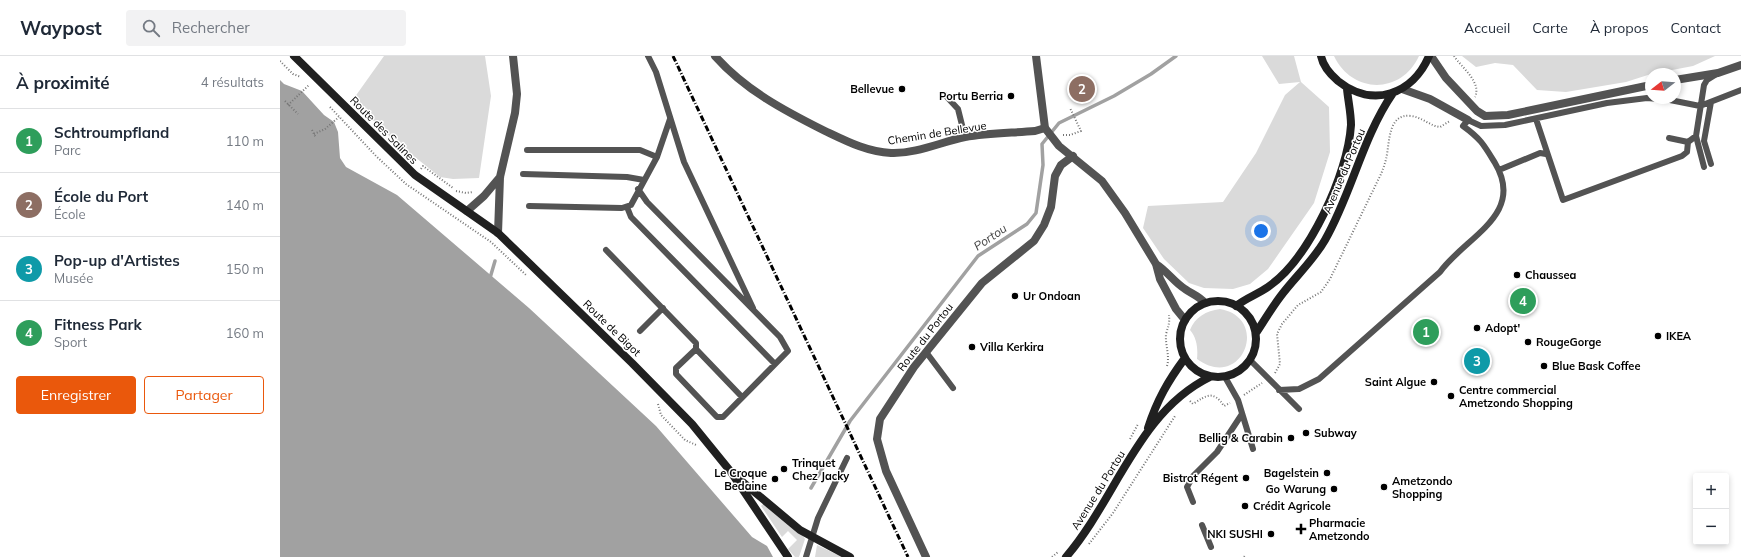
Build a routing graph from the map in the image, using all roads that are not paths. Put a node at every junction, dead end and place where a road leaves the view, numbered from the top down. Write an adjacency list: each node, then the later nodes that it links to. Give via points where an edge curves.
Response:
1 (294, 56): 40 (main road, Route des Salines, via 415,175)
2 (513, 56): 35 (street, via 517,94 515,113)
3 (648, 56): 19 (lane, via 656,72)
4 (715, 56): 24 (street, Chemin de Bellevue, via 726,68 781,109 850,143 892,153 938,146)
5 (1036, 56): 22 (street)
6 (1321, 56): 12 (main road, via 1332,76)
7 (1430, 56): 11 (street, via 1468,104 1485,116 1508,115); 13 (main road, via 1424,69)
8 (1741, 65): 9 (street)
9 (1718, 73): 10 (street); 18 (lane, via 1704,85)
10 (1681, 79)
11 (1645, 86)
12 (1347, 89): 15 (main road, via 1369,95); 45 (main road, Avenue du Portou, via 1351,124 1348,148 1327,208 1316,229 1287,269 1268,287)
13 (1402, 89): 15 (main road); 20 (street, via 1430,99)
14 (1741, 90): 17 (lane)
15 (1393, 93): 50 (main road, Avenue du Portou, via 1367,143 1344,203 1325,241 1280,297)
16 (945, 95): 24 (lane, via 958,109)
17 (1711, 102): 18 (lane); 31 (lane, via 1704,141)
18 (1700, 106): 21 (lane, via 1670,100 1641,99 1607,103); 23 (lane)
19 (670, 119): 30 (lane); 47 (lane, via 684,162)
20 (1468, 120): 21 (lane, via 1481,126 1494,127); 33 (lane, via 1463,126 1479,137)
21 (1536, 120): 28 (lane)
22 (1045, 128): 24 (street, Chemin de Bellevue); 29 (street, via 1055,141)
23 (1696, 136): 26 (lane); 32 (lane)
24 (965, 137)
25 (1669, 138): 26 (lane)
26 (1688, 142): 28 (lane, via 1687,152 1682,156 1563,200)
27 (527, 150): 30 (lane, via 640,150)
28 (1546, 154): 33 (lane, via 1540,153)
29 (1073, 156): 43 (street, via 1102,181); 52 (street, Route du Portou, via 1061,165 1055,176 1051,207 1034,241 982,283)
30 (657, 157): 36 (lane)
31 (1712, 164)
32 (1704, 167)
33 (1499, 170): 59 (lane, via 1504,184 1504,194 1492,221 1447,262 1440,272 1319,378 1299,389)
34 (523, 174): 36 (lane, via 627,177)
35 (500, 177): 40 (street); 41 (street)
36 (644, 180): 37 (lane)
37 (638, 189): 39 (lane, via 632,205); 47 (lane, via 647,202)
38 (529, 206): 39 (lane)
39 (627, 207): 55 (lane, via 631,216)
40 (467, 211): 41 (main road, Route de Bigot)
41 (498, 233): 66 (main road, Route de Bigot, via 692,424)
42 (606, 250): 46 (lane)
43 (1156, 264): 44 (street); 48 (street, via 1160,279)
44 (1205, 303): 45 (main road, via 1226,302); 48 (main road, via 1190,313)
45 (1236, 306): 50 (main road, via 1249,317)
46 (663, 308): 49 (lane); 51 (lane, via 696,344)
47 (756, 313): 55 (lane, via 780,337 788,351)
48 (1185, 320): 53 (main road, via 1180,339)
49 (640, 331)
50 (1256, 333): 54 (main road, via 1255,347)
51 (696, 349): 60 (lane); 60 (lane, via 676,368 676,374 717,416 723,416)
52 (926, 352): 58 (lane); 74 (street, Route du Portou, via 880,419 877,439 890,484)
53 (1185, 358): 56 (main road, via 1200,373); 63 (main road, Avenue du Portou, via 1156,404)
54 (1250, 360): 57 (main road, via 1244,368); 59 (lane)
55 (775, 364): 60 (lane)
56 (1210, 377): 57 (main road); 63 (main road, Avenue du Portou, via 1194,384 1174,399)
57 (1225, 377): 62 (lane, via 1238,400)
58 (953, 388)
59 (1279, 390): 61 (lane)
60 (742, 397)
61 (1299, 409)
62 (1242, 414): 64 (lane); 67 (lane, via 1217,452 1193,476 1187,487)
63 (1147, 432): 75 (main road, Avenue du Portou, via 1081,539)
64 (1253, 449)
65 (847, 458): 69 (lane, via 818,518)
66 (731, 472): 69 (main road, Route de Bigot); 71 (main road, Route de Bigot)
67 (1193, 502)
68 (1202, 525): 70 (lane)
69 (813, 538): 72 (lane); 73 (main road, Route de Bigot)
70 (1211, 547)
71 (788, 557)
72 (806, 557)
73 (850, 557)
74 (926, 557)
75 (1066, 557)

